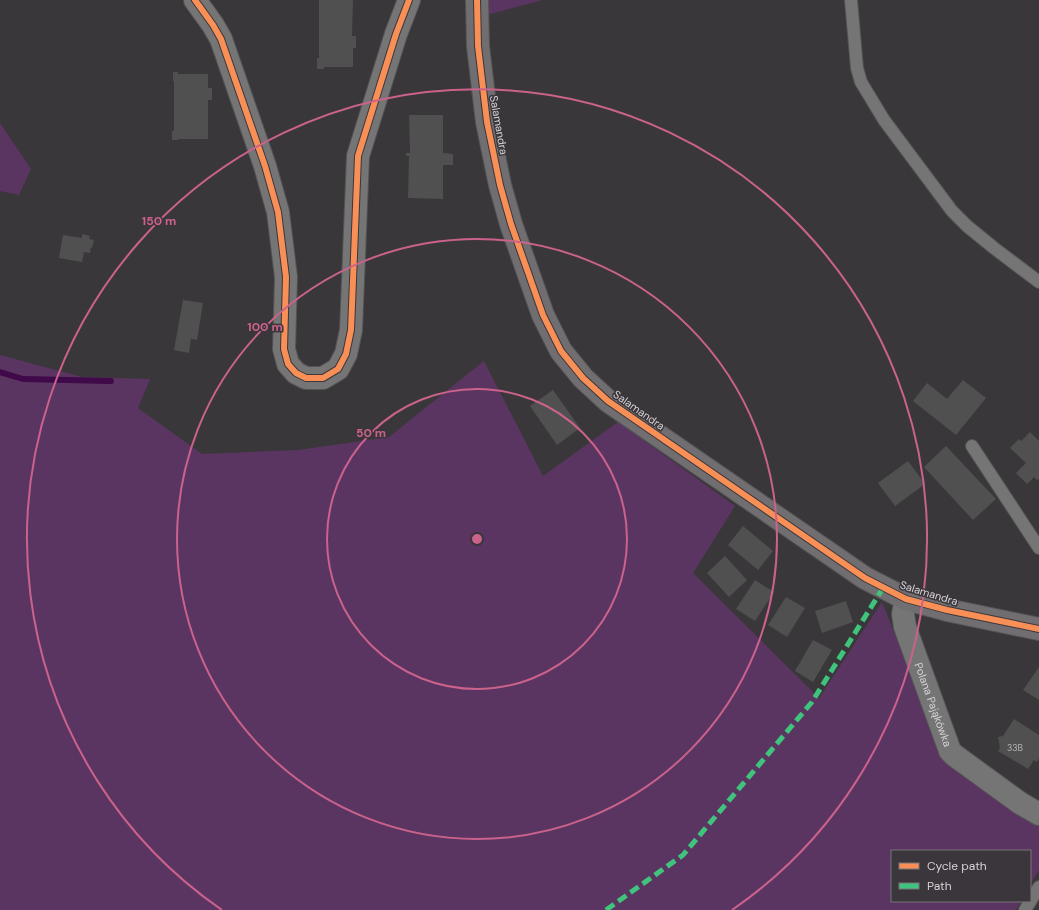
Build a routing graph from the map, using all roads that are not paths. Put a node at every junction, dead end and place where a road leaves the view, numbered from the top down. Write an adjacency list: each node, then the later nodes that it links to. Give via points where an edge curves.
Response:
1 (195, 0): 2 (street, via 221,39 266,166 278,212 286,277 284,349 288,364 296,373 306,378 323,378 338,369 346,354 351,330 358,156)
2 (409, 0)
3 (477, 0): 8 (street, Salamandra, via 478,46 487,122 500,185 543,315 561,351 583,378 608,401 865,578)
4 (851, 0): 5 (lane, via 857,68 861,82 884,120 952,211 988,244)
5 (1039, 282)
6 (972, 446): 7 (lane)
7 (1039, 548)
8 (906, 599): 9 (street, Salamandra); 10 (street, Polana Pająkówka, via 903,614 905,628 950,751)
9 (1039, 629)
10 (1039, 814)
11 (1039, 887): 12 (lane)
12 (1031, 900)

